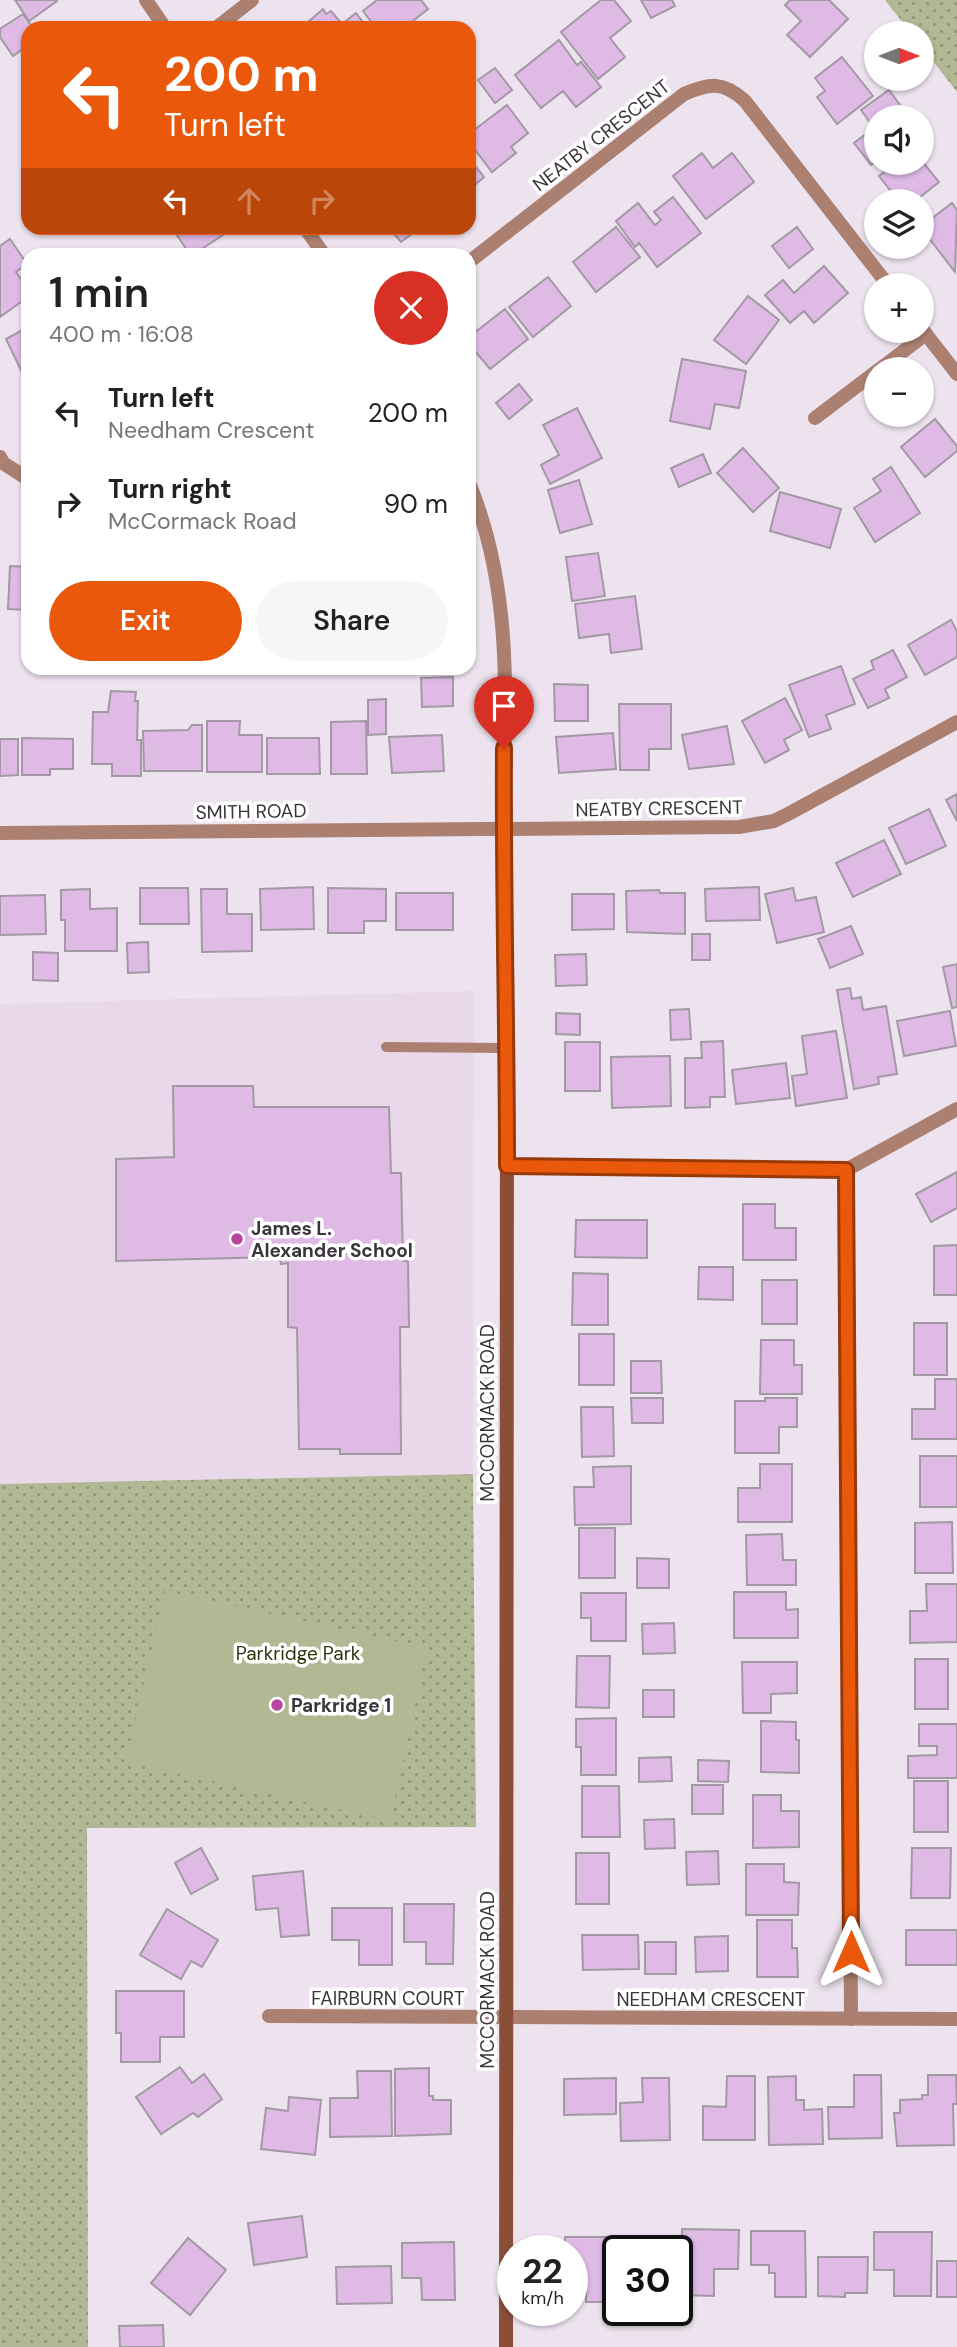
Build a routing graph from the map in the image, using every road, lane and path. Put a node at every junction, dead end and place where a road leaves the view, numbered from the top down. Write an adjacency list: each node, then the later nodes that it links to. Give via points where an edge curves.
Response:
1 (146, 0): 3 (street)
2 (252, 0): 4 (street)
3 (160, 21)
4 (225, 21)
5 (476, 257): 6 (street, NEATBY CRESCENT, via 684,94 718,85 745,101)
6 (879, 273)
7 (911, 343): 9 (street)
8 (933, 343): 10 (street)
9 (894, 357)
10 (957, 374)
11 (864, 380): 12 (street)
12 (814, 418)
13 (0, 457): 14 (street)
14 (21, 475)
15 (476, 500): 17 (street, MCCORMACK ROAD, via 499,584 505,654)
16 (957, 722): 17 (street, NEATBY CRESCENT, via 790,813 757,825)
17 (503, 828): 18 (street, SMITH ROAD); 20 (street, MCCORMACK ROAD)
18 (0, 833)
19 (386, 1047): 20 (lane)
20 (507, 1048): 22 (street, MCCORMACK ROAD)
21 (957, 1109): 23 (street)
22 (507, 1166): 23 (street); 25 (street, MCCORMACK ROAD)
23 (846, 1170): 26 (street)
24 (269, 2016): 25 (street, FAIRBURN COURT)
25 (506, 2017): 26 (street, NEEDHAM CRESCENT); 28 (street, MCCORMACK ROAD)
26 (851, 2019): 27 (street, NEEDHAM CRESCENT)
27 (957, 2019)
28 (506, 2347)

